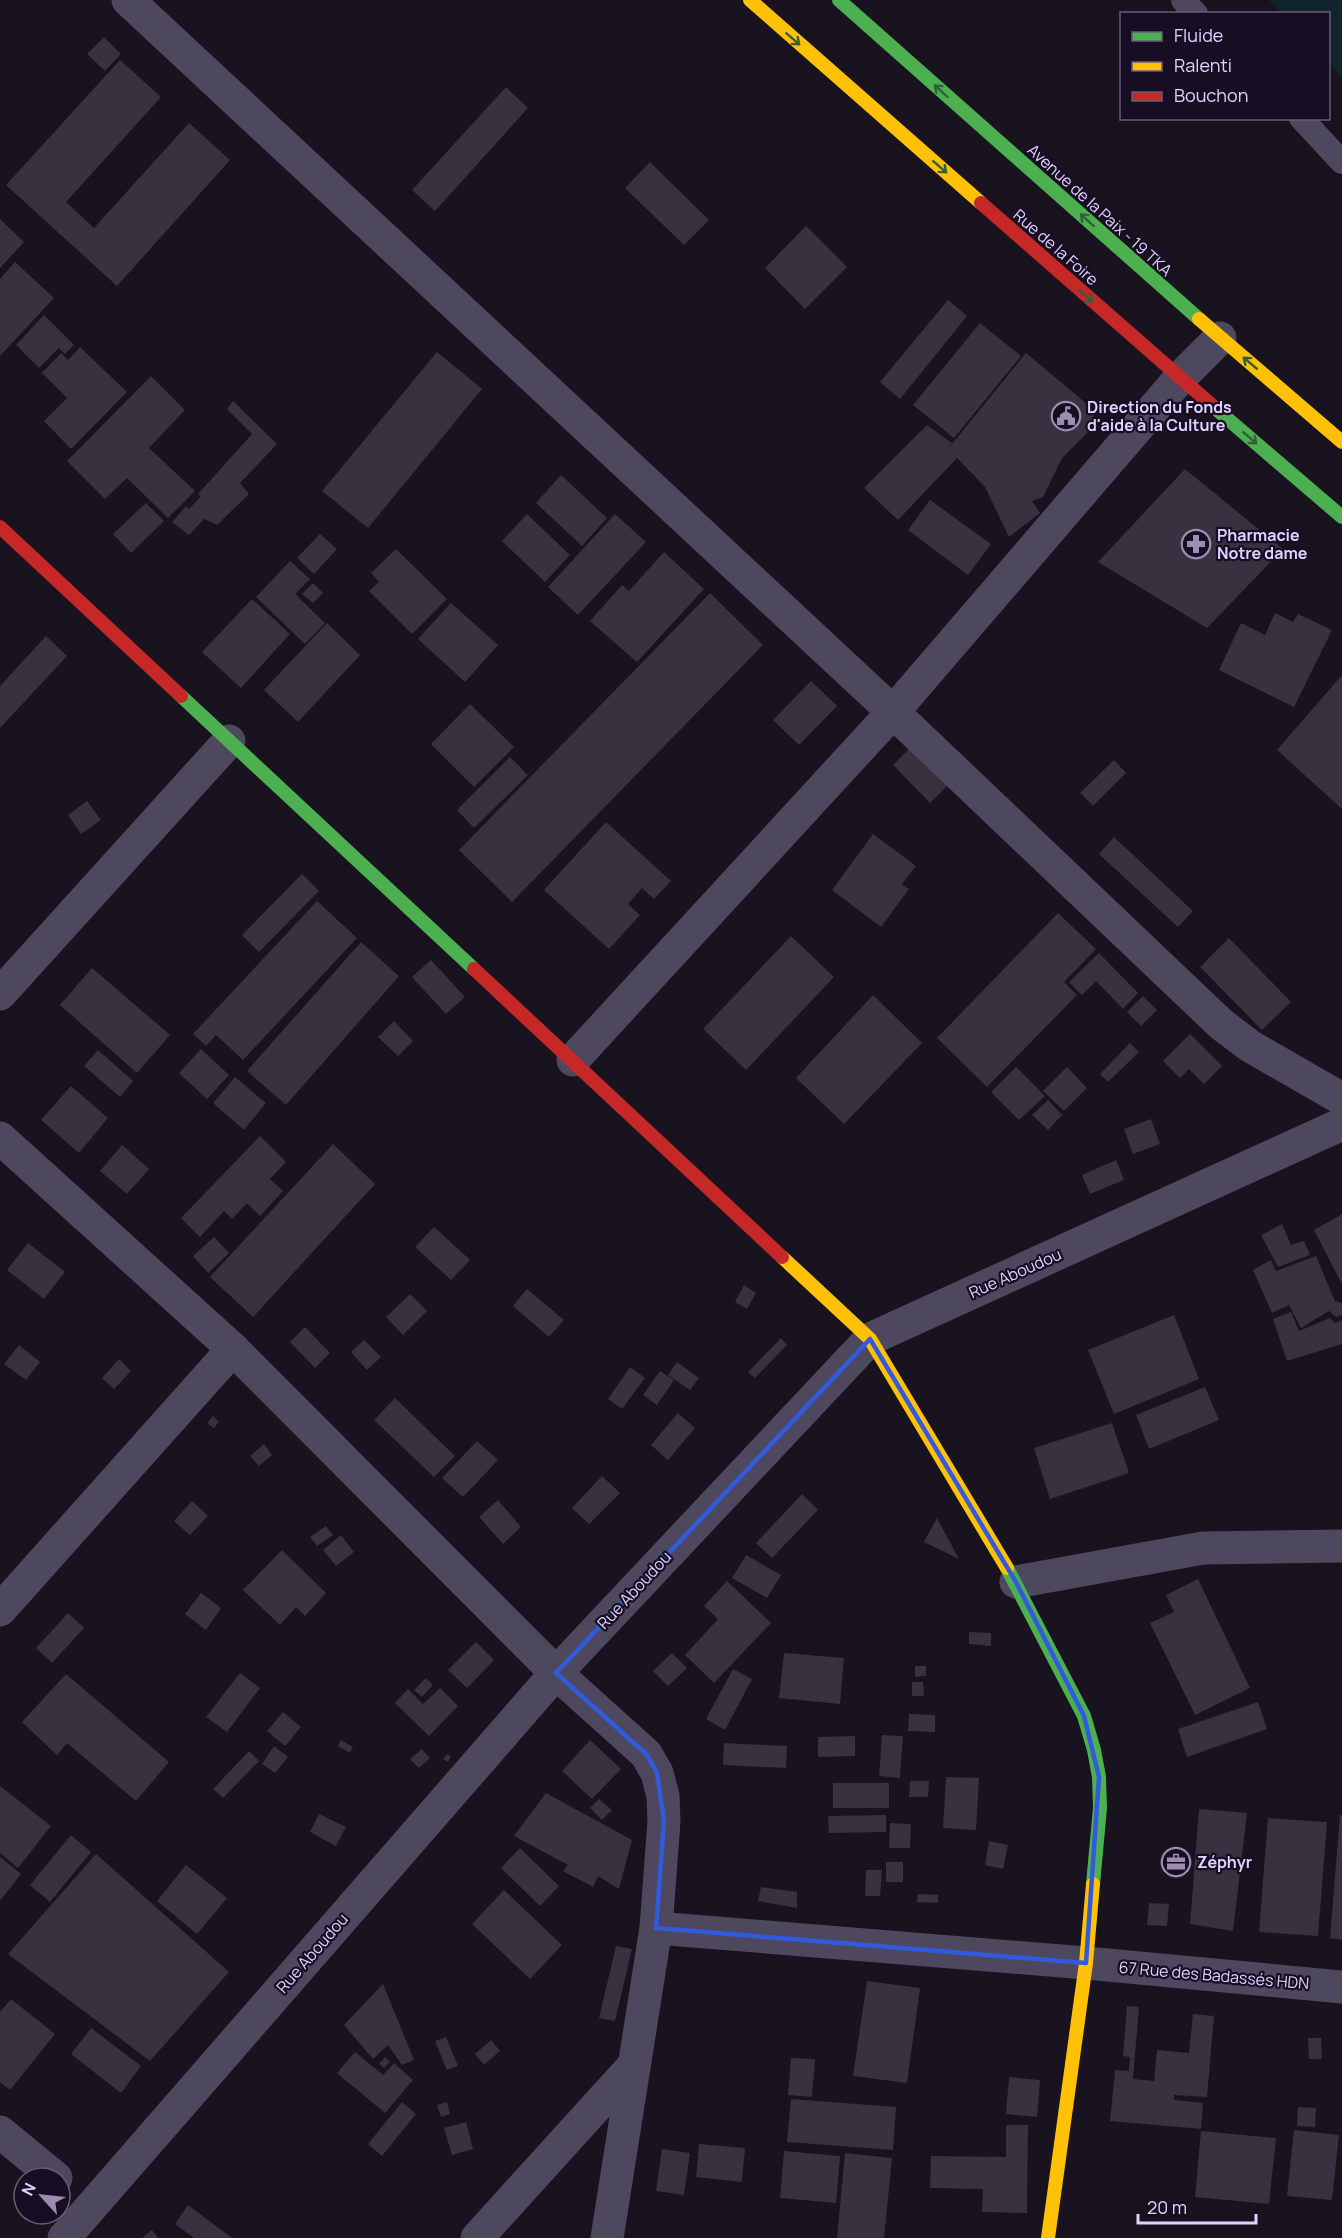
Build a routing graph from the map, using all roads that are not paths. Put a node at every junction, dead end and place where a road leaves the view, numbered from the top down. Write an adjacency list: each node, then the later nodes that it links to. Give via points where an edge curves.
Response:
1 (128, 0): 13 (street)
2 (750, 0): 9 (street, Rue de la Foire, one-way to 9)
3 (838, 0): 8 (street, Avenue de la Paix - 19 TKA, one-way to 3)
4 (1183, 0): 5 (lane)
5 (1194, 12)
6 (1303, 120): 7 (lane)
7 (1342, 162)
8 (1220, 338): 9 (street); 10 (street, Avenue de la Paix - 19 TKA, one-way to 8)
9 (1180, 378): 11 (street, Rue de la Foire, one-way to 11); 13 (street)
10 (1342, 442)
11 (1342, 517)
12 (0, 527): 14 (street)
13 (893, 712): 16 (street); 17 (street, via 1221,1024 1250,1046)
14 (229, 741): 15 (street); 16 (street)
15 (0, 994)
16 (573, 1060): 20 (street)
17 (1342, 1099)
18 (1342, 1124): 20 (street, Rue Aboudou)
19 (0, 1138): 21 (street)
20 (870, 1339): 23 (street); 25 (street, Rue Aboudou)
21 (233, 1349): 24 (street); 25 (street)
22 (1342, 1546): 23 (street, via 1203,1548)
23 (1016, 1581): 27 (street, via 1084,1716 1099,1777 1100,1808)
24 (0, 1610)
25 (556, 1673): 26 (street, via 646,1754 657,1773 664,1821); 33 (street, Rue Aboudou)
26 (656, 1929): 27 (street, 67 Rue des Badassés HDN); 29 (street)
27 (1086, 1963): 28 (street, 67 Rue des Badassés HDN); 37 (street)
28 (1342, 1987)
29 (634, 2065): 35 (street); 36 (street)
30 (0, 2132): 31 (street)
31 (41, 2166)
32 (72, 2191): 33 (street)
33 (91, 2207): 34 (street, Rue Aboudou)
34 (64, 2238)
35 (477, 2238)
36 (607, 2238)
37 (1048, 2238)

